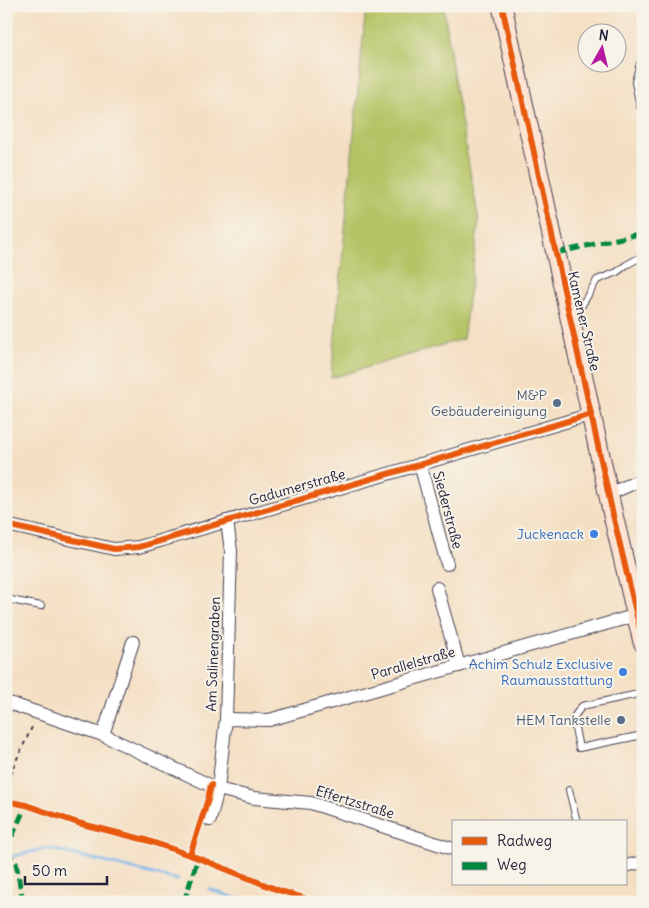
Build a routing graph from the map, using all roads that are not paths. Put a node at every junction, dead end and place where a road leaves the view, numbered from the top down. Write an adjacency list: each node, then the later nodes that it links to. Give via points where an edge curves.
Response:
1 (502, 6): 5 (main road, Kamener Straße)
2 (643, 64): 3 (street, via 638,82)
3 (643, 106)
4 (643, 256): 5 (lane, via 617,272 599,278 582,305)
5 (569, 310): 6 (main road, Kamener Straße)
6 (592, 414): 7 (street, Gadumerstraße); 9 (main road, Kamener Straße)
7 (420, 464): 10 (street, Gadumerstraße); 12 (street, Siederstraße)
8 (643, 479): 9 (street)
9 (609, 494): 16 (main road, Kamener Straße)
10 (227, 520): 11 (street, Gadumerstraße, via 125,549); 22 (street, Am Salinengraben, via 231,551)
11 (6, 524)
12 (447, 564)
13 (436, 588): 19 (street)
14 (6, 599): 15 (lane)
15 (41, 606)
16 (637, 615): 18 (main road, Kamener Straße); 19 (street, Parallelstraße)
17 (133, 642): 23 (street)
18 (643, 642)
19 (459, 666): 22 (street, Parallelstraße, via 269,720)
20 (643, 693): 24 (lane, via 582,706 573,718 579,748)
21 (6, 702): 23 (street, Effertzstraße)
22 (226, 719): 25 (street, Am Salinengraben)
23 (103, 735): 25 (street, Effertzstraße)
24 (643, 735)
25 (218, 789): 27 (street); 29 (street, Effertzstraße, via 254,798 311,803)
26 (570, 790): 28 (lane)
27 (210, 820)
28 (577, 820)
29 (452, 849)
30 (643, 862): 31 (street)
31 (626, 866)

